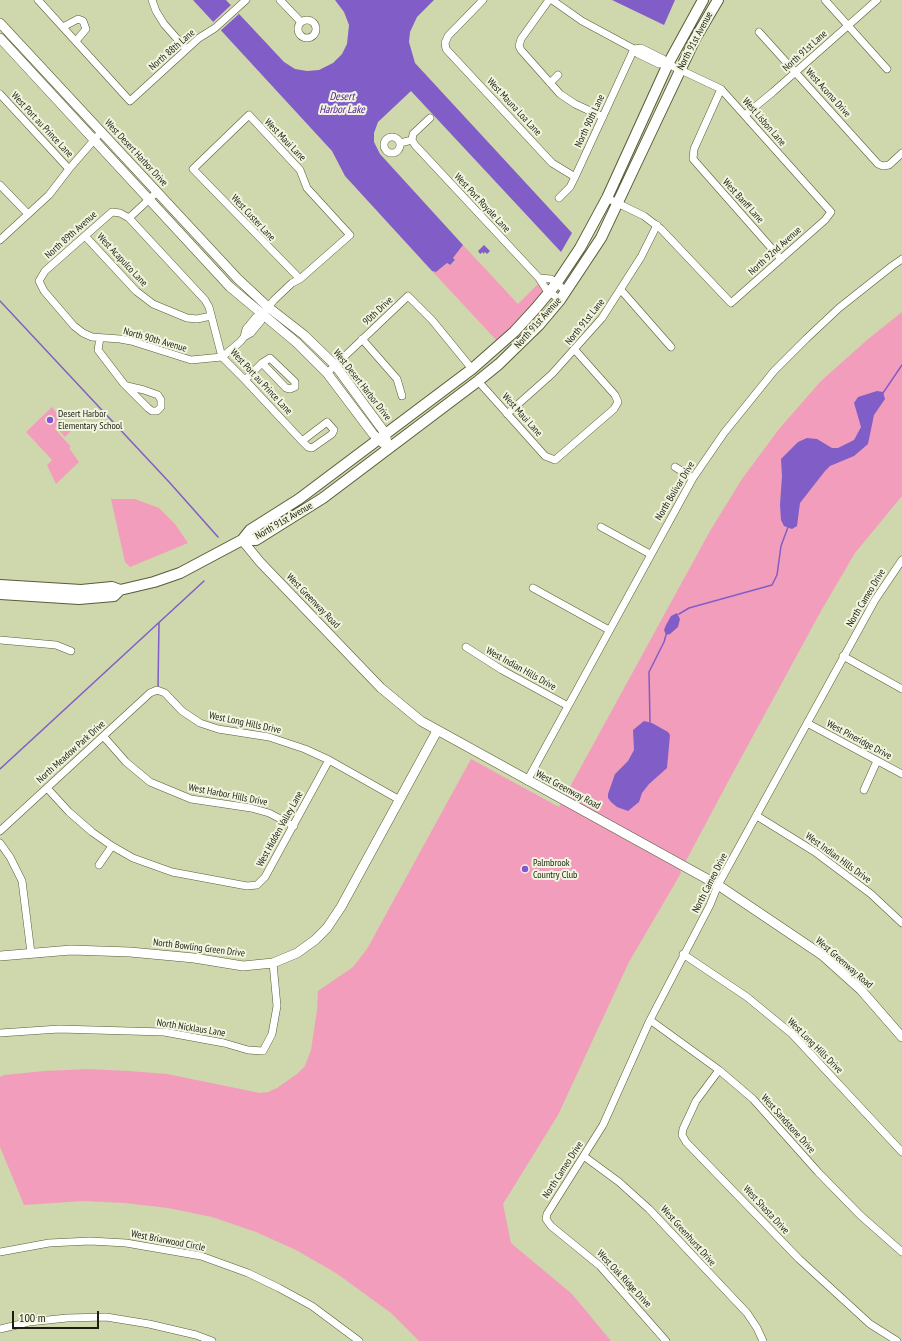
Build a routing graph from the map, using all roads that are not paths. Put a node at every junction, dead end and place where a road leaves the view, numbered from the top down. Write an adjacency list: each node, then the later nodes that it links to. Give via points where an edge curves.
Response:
1 (38, 0): 15 (street)
2 (152, 0): 19 (street, via 164,24)
3 (246, 0): 19 (street, North 88th Lane, via 215,28)
4 (280, 0): 13 (street)
5 (483, 0): 39 (street, West Mauna Loa Lane, via 448,36 445,43 448,51 552,163)
6 (549, 0): 26 (street, via 521,39 519,46 523,54)
7 (552, 0): 20 (street, West Lisbon Lane, via 582,21)
8 (703, 0): 21 (main road, North 91st Avenue)
9 (718, 0): 23 (main road, North 91st Avenue)
10 (825, 0): 14 (street)
11 (877, 0): 14 (street, North 91st Lane)
12 (0, 22): 33 (street, West Desert Harbor Drive)
13 (301, 22)
14 (848, 26): 22 (street); 24 (street, North 91st Lane)
15 (63, 27): 18 (street); 18 (street, via 78,19 83,21 86,29)
16 (759, 32): 24 (street, West Acoma Drive)
17 (0, 38): 34 (street, West Desert Harbor Drive)
18 (76, 41): 19 (street, North 88th Lane, via 130,101)
19 (186, 49)
20 (634, 49): 21 (street, West Lisbon Lane, via 638,54 659,64); 31 (street, North 90th Lane)
21 (668, 64): 23 (street, West Lisbon Lane); 43 (main road, North 91st Avenue)
22 (887, 69)
23 (680, 70): 27 (street, West Lisbon Lane); 45 (main road, North 91st Avenue)
24 (795, 73): 30 (street, North 91st Lane); 37 (street, West Acoma Drive, via 876,162 883,166)
25 (558, 75): 26 (street)
26 (550, 83): 31 (street, via 575,104)
27 (721, 89): 30 (street, West Lisbon Lane); 52 (street, West Banff Lane, via 692,156)
28 (0, 94): 38 (street, West Port au Prince Lane)
29 (248, 115): 55 (street, West Maui Lane, via 300,170 307,188 350,235); 55 (street, West Custer Lane, via 193,169)
30 (745, 115): 46 (street, West Lisbon Lane)
31 (603, 117): 39 (street, North 90th Lane)
32 (430, 118): 35 (street, via 415,132)
33 (101, 132): 34 (street); 41 (street, West Desert Harbor Drive)
34 (94, 139): 38 (street); 44 (street, West Desert Harbor Drive)
35 (412, 140): 36 (street); 54 (street, West Port Royale Lane)
36 (400, 143)
37 (902, 154)
38 (69, 169): 47 (street, via 49,195)
39 (575, 177): 42 (street, North 90th Lane, via 570,187)
40 (0, 184): 47 (street)
41 (156, 192): 44 (street); 62 (street, West Desert Harbor Drive)
42 (559, 198)
43 (607, 198): 45 (street); 57 (main road, North 91st Avenue, via 580,248)
44 (149, 199): 48 (street); 63 (street, West Desert Harbor Drive, via 230,287)
45 (618, 204): 49 (street); 59 (main road, North 91st Avenue, via 595,248)
46 (831, 212): 52 (street, North 92nd Avenue)
47 (28, 214): 51 (street)
48 (129, 218): 50 (street, North 89th Avenue, via 112,212); 64 (street, West Port au Prince Lane, via 205,300)
49 (657, 225): 52 (street, North 92nd Avenue, via 731,303); 58 (street, North 91st Lane)
50 (85, 236): 56 (street, North 89th Avenue, via 45,271); 64 (street, West Acapulco Lane, via 136,291 153,304 187,318)
51 (0, 240)
52 (781, 259)
53 (902, 259): 83 (street, North Bolivar Drive, via 839,308 774,372 724,433)
54 (539, 278): 57 (street, West Port Royale Lane); 60 (street, West Port Royale Lane)
55 (300, 279): 62 (street, via 292,283)
56 (39, 282): 65 (street, North 90th Avenue, via 44,292 74,326 88,335)
57 (556, 284): 59 (street, West Port Royale Lane); 60 (main road, North 91st Avenue)
58 (621, 290): 67 (street); 68 (street, North 91st Lane)
59 (566, 291): 61 (main road, North 91st Avenue)
60 (550, 292): 61 (street, West Port Royale Lane); 72 (main road, North 91st Avenue, via 514,332)
61 (560, 300): 75 (main road, North 91st Avenue, via 529,336)
62 (268, 307): 63 (street); 71 (street, West Desert Harbor Drive, via 304,335)
63 (262, 315): 69 (street, via 261,321 251,333); 73 (street, West Desert Harbor Drive, via 297,343)
64 (211, 316): 69 (street, West Port au Prince Lane)
65 (100, 338): 69 (street, North 90th Avenue, via 120,339 191,360); 76 (street, via 98,350)
66 (362, 339): 71 (street, 90th Drive); 72 (street, 90th Drive, via 408,296 432,320); 77 (street, via 398,379)
67 (671, 348)
68 (575, 350): 78 (street, North 91st Lane, via 532,394); 78 (street, West Maui Lane, via 615,395 618,402 614,409 560,458 553,460 545,456)
69 (222, 357): 74 (street, West Port au Prince Lane)
70 (262, 363): 70 (street, via 270,358 295,382 295,387 286,388); 74 (street)
71 (335, 365): 73 (street, 90th Drive); 79 (street, West Desert Harbor Drive)
72 (472, 370): 79 (main road, North 91st Avenue)
73 (327, 373): 79 (street, West Desert Harbor Drive)
74 (244, 380): 80 (street, West Port au Prince Lane)
75 (478, 381): 78 (street, West Maui Lane); 81 (main road, North 91st Avenue)
76 (127, 386): 76 (street, via 152,411 157,411 161,407 158,395)
77 (402, 396)
78 (507, 414)
79 (381, 436): 81 (street, West Desert Harbor Drive); 85 (main road, North 91st Avenue, via 299,499 250,530)
80 (302, 441): 80 (street, via 327,422 334,430 312,448)
81 (388, 448): 85 (main road, North 91st Avenue, via 301,512 256,540)
82 (675, 467): 83 (street)
83 (693, 478): 86 (street, North Bolivar Drive)
84 (601, 527): 86 (street)
85 (242, 540): 90 (main road, North 91st Avenue, via 204,561 165,578 120,590 114,596 79,599); 101 (street, West Greenway Road, via 381,688)
86 (650, 554): 92 (street, North Bolivar Drive)
87 (902, 560): 96 (street, North Cameo Drive, via 875,600)
88 (0, 585): 90 (main road, North 91st Avenue)
89 (533, 588): 92 (street)
90 (55, 593): 91 (main road, North 91st Avenue)
91 (0, 594)
92 (609, 630): 99 (street, North Bolivar Drive)
93 (0, 640): 95 (street, via 56,644)
94 (466, 647): 99 (street, West Indian Hills Drive)
95 (71, 652)
96 (844, 656): 97 (street); 100 (street, North Cameo Drive)
97 (902, 689)
98 (157, 690): 102 (street, North Meadow Park Drive, via 150,693); 103 (street, West Long Hills Drive, via 165,693 182,711 200,723 224,730 269,736)
99 (568, 706): 106 (street, North Bolivar Drive)
100 (807, 724): 104 (street, West Pineridge Drive); 110 (street, North Cameo Drive)
101 (437, 731): 106 (street, West Greenway Road); 109 (street, North Bowling Green Drive)
102 (104, 737): 107 (street, North Meadow Park Drive); 111 (street, West Harbor Hills Drive, via 126,762 150,782 191,799 269,813)
103 (329, 760): 109 (street, West Long Hills Drive); 111 (street, West Hidden Valley Lane)
104 (877, 761): 105 (street, West Pineridge Drive); 108 (street)
105 (902, 774)
106 (527, 781): 116 (street, West Greenway Road)
107 (47, 788): 112 (street, North Meadow Park Drive); 114 (street, West Hidden Valley Lane, via 69,812)
108 (864, 790)
109 (398, 800): 121 (street, North Bowling Green Drive, via 341,907 327,928 305,949)
110 (757, 816): 116 (street, North Cameo Drive); 117 (street, West Indian Hills Drive, via 815,852 871,894)
111 (294, 826): 114 (street, West Hidden Valley Lane, via 257,885 247,886 172,872 133,858)
112 (0, 831)
113 (0, 843): 118 (street, via 22,881)
114 (112, 846): 115 (street)
115 (99, 866)
116 (718, 885): 119 (street, North Cameo Drive); 124 (street, West Greenway Road, via 822,955 861,990)
117 (902, 923)
118 (31, 953): 120 (street, North Bowling Green Drive); 121 (street, North Bowling Green Drive, via 72,950 130,952 180,956 243,966)
119 (683, 954): 122 (street, North Cameo Drive); 126 (street, West Long Hills Drive, via 747,998 792,1034)
120 (0, 956)
121 (272, 963): 123 (street, North Nicklaus Lane, via 277,1006 272,1034 263,1051 164,1032 59,1029)
122 (650, 1020): 125 (street, West Sandstone Drive); 127 (street, North Cameo Drive, via 607,1118)
123 (0, 1033)
124 (902, 1037)
125 (719, 1070): 130 (street, West Sandstone Drive, via 753,1099 818,1172 860,1215); 136 (street, West Shasta Drive, via 696,1101 683,1128 682,1135 686,1142 800,1259 870,1324)
126 (902, 1152)
127 (584, 1157): 128 (street, North Cameo Drive); 135 (street, West Greenhurst Drive, via 619,1182 649,1209 747,1313)
128 (546, 1219): 134 (street, West Oak Ridge Drive, via 600,1266)
129 (0, 1251): 133 (street, West Briarwood Circle, via 49,1243 90,1241 132,1244 201,1256 248,1273 279,1288 312,1306)
130 (902, 1252)
131 (0, 1329): 132 (street, via 29,1322 106,1317 149,1324)
132 (212, 1341)
133 (359, 1341)
134 (666, 1341)
135 (763, 1341)
136 (898, 1341)

